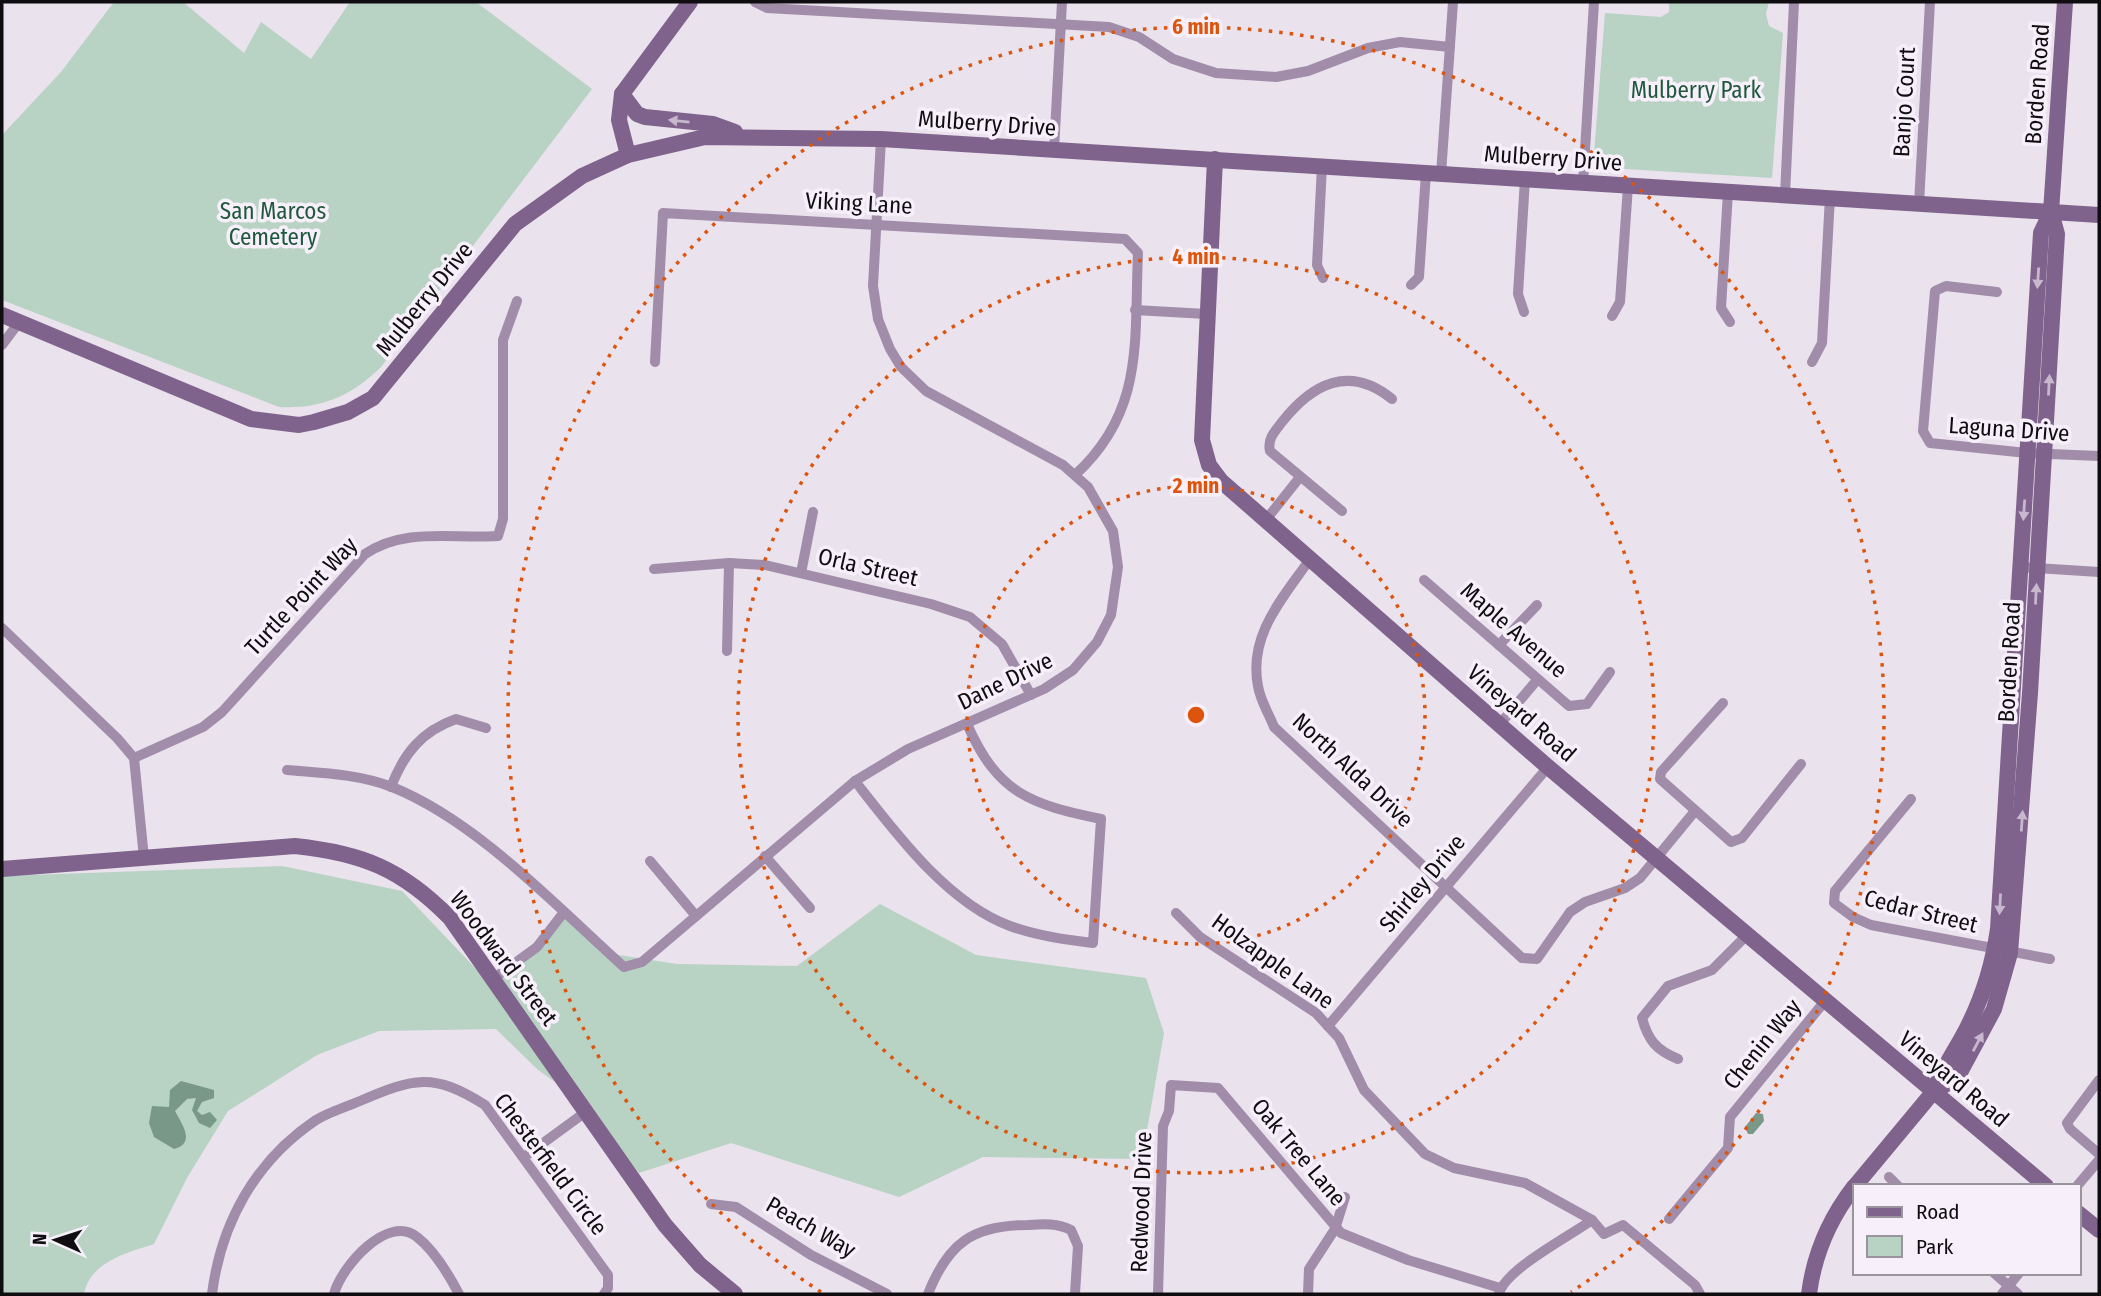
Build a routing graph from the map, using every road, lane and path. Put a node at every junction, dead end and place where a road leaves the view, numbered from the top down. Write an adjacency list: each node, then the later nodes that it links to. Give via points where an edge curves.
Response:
1 (690, 2): 13 (main road)
2 (755, 2): 10 (street, via 767,8)
3 (907, 2): 10 (street)
4 (1062, 2): 11 (street)
5 (1452, 2): 12 (street)
6 (1594, 2): 22 (street)
7 (1794, 2): 25 (street)
8 (1930, 2): 27 (street, Banjo Court)
9 (2065, 2): 28 (main road, Borden Road)
10 (907, 14): 11 (street)
11 (1061, 23): 12 (street, via 1109,27 1139,37 1172,59 1216,73 1298,73 1368,48 1400,42); 16 (street)
12 (1450, 47): 20 (street)
13 (622, 94): 14 (main road, one-way to 13, via 713,124 645,117 637,114); 17 (main road, via 619,120)
14 (744, 135): 15 (main road, Mulberry Drive); 17 (main road, Mulberry Drive, via 705,137)
15 (881, 139): 16 (main road, Mulberry Drive); 30 (street, Dane Drive)
16 (1054, 150): 18 (main road, Mulberry Drive)
17 (628, 155): 40 (main road, Mulberry Drive, via 582,176 515,224 373,398 348,412 314,422 299,425 251,419)
18 (1214, 159): 19 (main road, Mulberry Drive); 37 (main road, Vineyard Road)
19 (1322, 166): 20 (main road, Mulberry Drive); 31 (street, via 1317,265)
20 (1434, 173): 21 (main road, Mulberry Drive); 32 (street, via 1419,277)
21 (1525, 179): 22 (main road, Mulberry Drive); 36 (street, via 1518,294)
22 (1584, 183): 23 (main road, Mulberry Drive)
23 (1628, 186): 24 (main road, Mulberry Drive); 39 (street, via 1620,302)
24 (1728, 192): 25 (main road, Mulberry Drive); 41 (street, via 1721,308)
25 (1785, 195): 26 (main road, Mulberry Drive)
26 (1830, 197): 27 (main road, Mulberry Drive); 44 (street, via 1822,344)
27 (1919, 204): 28 (main road, Mulberry Drive)
28 (2051, 212): 29 (main road, Mulberry Drive); 46 (main road, Borden Road, one-way to 46, via 2041,233); 47 (main road, Borden Road, one-way to 28, via 2057,234)
29 (2099, 215)
30 (877, 225): 35 (street, Viking Lane, via 1125,239 1138,253); 43 (street, Viking Lane, via 663,213); 49 (street, Dane Drive, via 873,286 878,319 901,367 926,391)
31 (1323, 278)
32 (1411, 285)
33 (1997, 292): 46 (street, Laguna Drive, via 1946,286 1935,291 1923,431 1936,445)
34 (517, 301): 73 (street, Turtle Point Way, via 503,340 503,519 498,536 402,537 383,542 365,554 222,712 203,727)
35 (1135, 310): 37 (street); 49 (street, Viking Lane, via 1132,376 1125,407 1106,442)
36 (1524, 312)
37 (1206, 314): 53 (main road, Vineyard Road, via 1201,404 1204,450 1221,481)
38 (2, 315): 40 (main road, Mulberry Drive)
39 (1612, 316)
40 (20, 321): 42 (street)
41 (1730, 322)
42 (2, 345)
43 (655, 362)
44 (1812, 362)
45 (1392, 399): 50 (street, via 1357,381 1325,383 1300,400 1270,437 1270,451)
46 (2027, 453): 47 (street, Laguna Drive); 56 (main road, Borden Road, one-way to 56)
47 (2045, 454): 48 (street, Laguna Drive); 57 (main road, Borden Road)
48 (2099, 456)
49 (1075, 475): 68 (street, Dane Drive, via 1088,487 1113,531 1117,584 1111,615 1097,642 1073,670)
50 (1300, 477): 51 (street); 53 (street)
51 (1342, 511)
52 (813, 512): 60 (street)
53 (1265, 521): 54 (main road, Vineyard Road)
54 (1310, 559): 71 (main road, Vineyard Road); 86 (street, North Alda Drive, via 1265,625 1256,671 1258,689 1274,727)
55 (729, 563): 58 (street, Orla Street); 60 (street, Orla Street); 65 (street)
56 (2020, 567): 57 (street); 92 (main road, Borden Road, one-way to 92)
57 (2038, 568): 59 (street); 92 (main road, Borden Road, one-way to 57)
58 (654, 569)
59 (2099, 572)
60 (801, 573): 68 (street, Orla Street, via 970,617 1002,644)
61 (1424, 580): 64 (street, Maple Avenue)
62 (1536, 605): 64 (street)
63 (2, 628): 73 (street)
64 (1499, 645): 67 (street, Maple Avenue)
65 (727, 651)
66 (1609, 672): 67 (street, Maple Avenue, via 1587,704 1578,707 1569,706)
67 (1537, 680): 71 (street)
68 (1031, 695): 70 (street, Dane Drive)
69 (1723, 703): 80 (street, via 1661,772 1661,783)
70 (967, 724): 77 (street, Dane Drive, via 908,749); 77 (street, via 992,769 1011,786 1044,807 1101,819 1093,943 1049,938 978,910 902,841)
71 (1500, 724): 75 (main road, Vineyard Road)
72 (486, 728): 78 (street, via 456,719 427,732 399,766)
73 (134, 758): 82 (street)
74 (1801, 764): 80 (street, via 1742,838 1731,842)
75 (1548, 767): 83 (main road, Vineyard Road); 86 (street, Shirley Drive)
76 (287, 770): 78 (street, via 343,774)
77 (855, 781): 81 (street, Dane Drive)
78 (391, 787): 88 (street, via 440,811)
79 (1911, 799): 92 (street, Cedar Street, via 1835,891 1834,903 1871,925)
80 (1695, 811): 83 (street)
81 (765, 856): 87 (street); 90 (street, Dane Drive)
82 (145, 858): 85 (main road, Woodward Street); 94 (main road, Woodward Street, via 295,846 338,850 363,858 424,891 450,918)
83 (1656, 859): 86 (street, North Alda Drive, via 1625,888 1570,912 1537,958 1522,958); 91 (main road, Vineyard Road)
84 (650, 861): 90 (street)
85 (2, 869)
86 (1447, 886): 96 (street, Shirley Drive)
87 (810, 908)
88 (564, 912): 90 (street, Dane Drive, via 624,967 642,962); 94 (street, via 537,947)
89 (1176, 913): 96 (street, Holzapple Lane, via 1200,937 1316,1013)
90 (696, 916)
91 (1747, 935): 95 (main road, Vineyard Road); 97 (street, via 1712,970 1668,986 1642,1017 1647,1035 1659,1051)
92 (2003, 951): 93 (street, Cedar Street); 99 (main road, Borden Road)
93 (2050, 959)
94 (493, 979): 100 (main road, Woodward Street)
95 (1825, 1001): 99 (main road, Vineyard Road); 114 (street, Chenin Way, via 1730,1117 1728,1148)
96 (1328, 1027): 115 (street, Holzapple Lane, via 1346,1049 1364,1090 1425,1154 1454,1168 1525,1183)
97 (1678, 1059)
98 (2099, 1080): 102 (street, via 2067,1123)
99 (1934, 1091): 106 (main road, Borden Road); 108 (main road, Vineyard Road)
100 (587, 1111): 103 (street); 126 (main road, Woodward Street, via 665,1225 700,1265)
101 (1169, 1111): 116 (street, Oak Tree Lane, via 1171,1085 1218,1088); 130 (street, Redwood Drive, via 1163,1126)
102 (2099, 1154)
103 (524, 1157): 122 (street, Chesterfield Circle, via 485,1105 457,1087 434,1082 400,1084 318,1119 271,1159 237,1206 223,1240); 125 (street, Chesterfield Circle, via 608,1275)
104 (2099, 1160): 109 (street)
105 (1889, 1177): 107 (street)
106 (1857, 1184)
107 (1896, 1184)
108 (2044, 1184)
109 (2079, 1184)
110 (1853, 1189): 133 (main road, Borden Road, via 1826,1234)
111 (1345, 1197): 116 (street)
112 (711, 1204): 127 (street, Peach Way, via 736,1207 811,1255)
113 (2080, 1215): 117 (main road)
114 (1669, 1219)
115 (1592, 1220): 121 (street, via 1518,1270); 132 (street, Holzapple Lane, via 1604,1234 1623,1225 1695,1284)
116 (1335, 1229): 121 (street, Oak Tree Lane); 131 (street, via 1309,1269)
117 (2099, 1230)
118 (1995, 1275): 120 (street)
119 (2017, 1275): 120 (street)
120 (2005, 1290): 134 (street)
121 (1500, 1291)
122 (212, 1294)
123 (334, 1294): 124 (street, via 345,1269 362,1250 377,1238 402,1232 416,1235)
124 (459, 1294)
125 (604, 1294)
126 (735, 1294)
127 (887, 1294)
128 (928, 1294): 129 (street, via 954,1247 971,1235 1002,1225 1060,1224 1071,1230 1077,1246)
129 (1075, 1294)
130 (1158, 1294)
131 (1308, 1294)
132 (1700, 1294)
133 (1809, 1294)
134 (2018, 1294)

